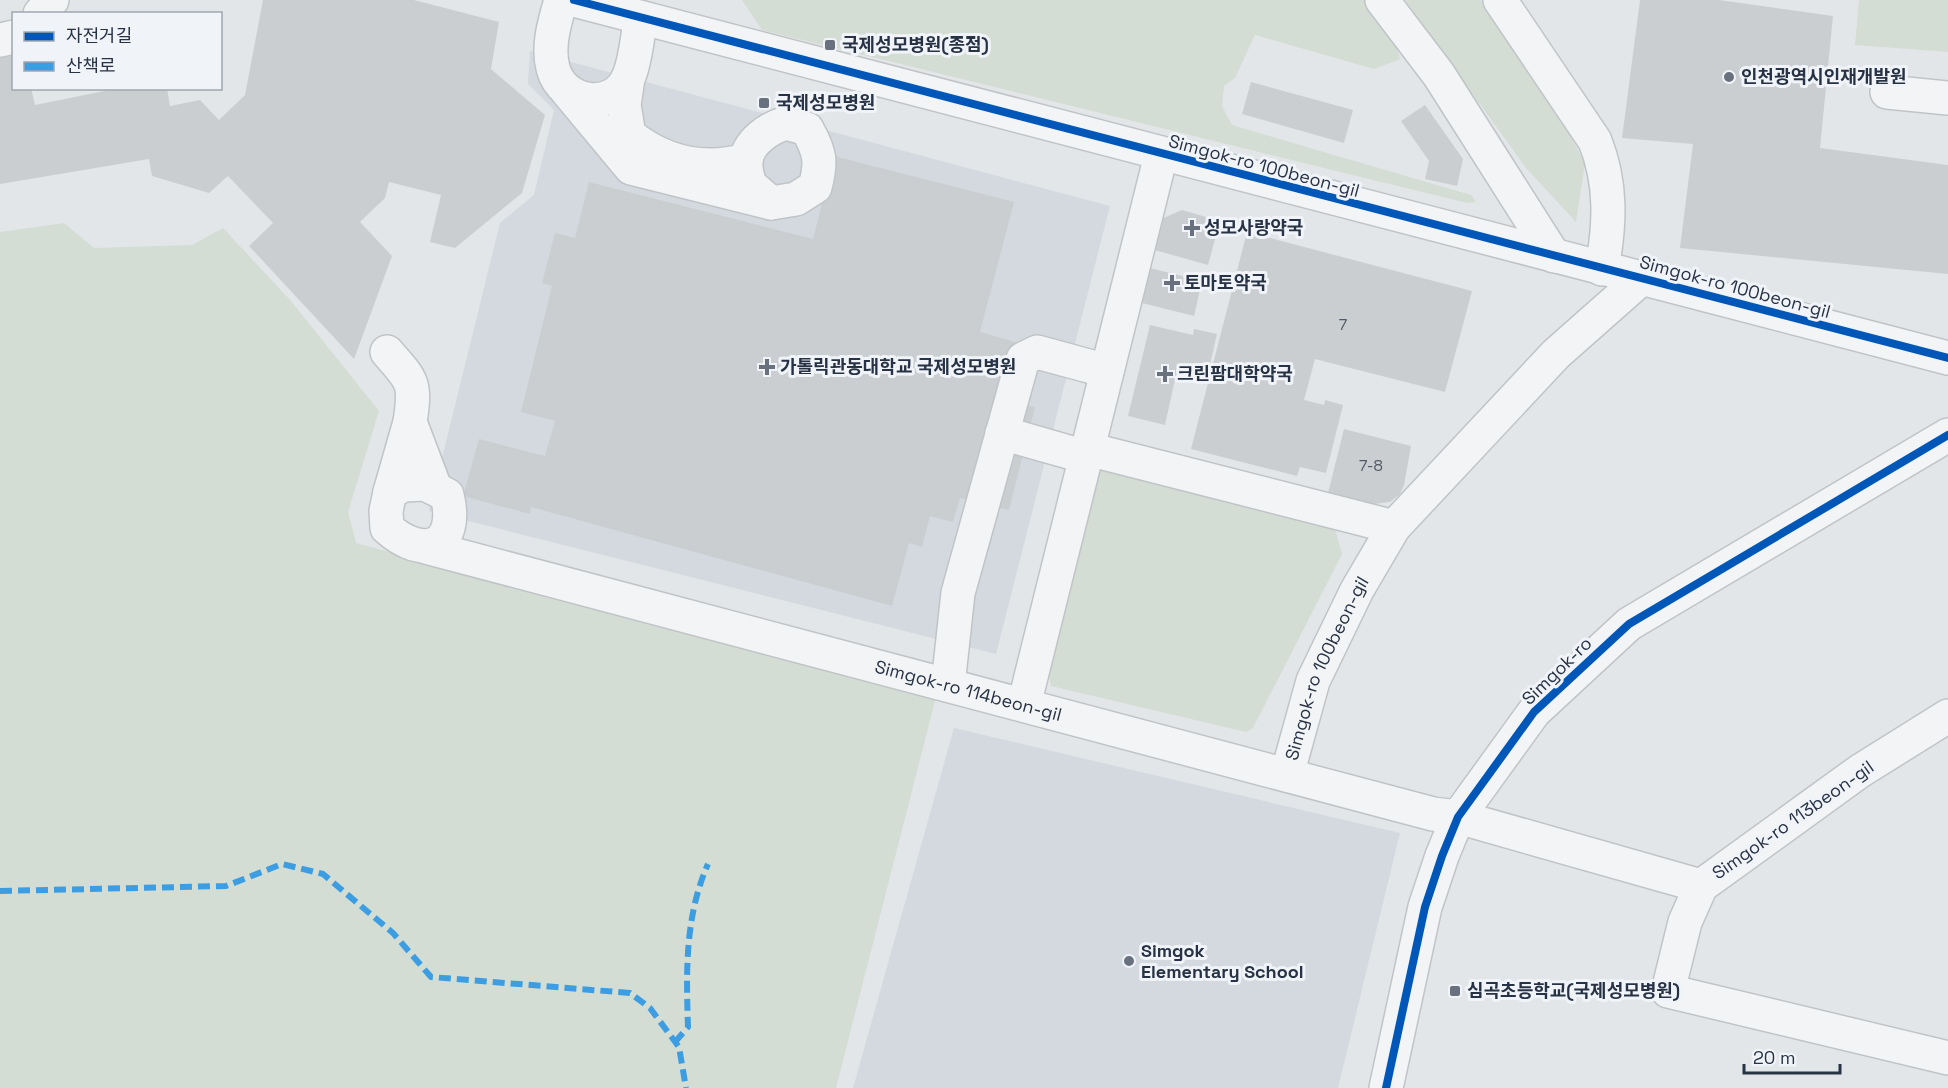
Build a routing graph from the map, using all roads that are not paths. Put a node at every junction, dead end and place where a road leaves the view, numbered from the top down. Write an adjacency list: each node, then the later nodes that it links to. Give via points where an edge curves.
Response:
1 (52, 0): 6 (street)
2 (561, 0): 9 (street, via 552,33 553,69)
3 (574, 0): 7 (street, Simgok-ro 100beon-gil)
4 (1382, 0): 15 (street, via 1439,75)
5 (1500, 0): 16 (street, via 1595,141 1605,167 1610,197)
6 (42, 12)
7 (641, 18): 8 (street); 12 (street, Simgok-ro 100beon-gil)
8 (628, 78): 9 (street, via 614,95 597,101 580,100); 13 (street, via 624,105 629,135 646,149 670,160 699,165 725,166)
9 (567, 92): 14 (street, via 631,168)
10 (1887, 92): 11 (street)
11 (1948, 98)
12 (1161, 154): 15 (street, Simgok-ro 100beon-gil); 20 (street, Simgok-ro 100beon-gil)
13 (746, 160): 14 (street, via 750,185); 14 (street, via 758,139 771,127 786,123 807,129 817,146 821,166 815,187 796,199)
14 (771, 203)
15 (1554, 256): 16 (street, Simgok-ro 100beon-gil)
16 (1602, 269): 17 (street, Simgok-ro 100beon-gil)
17 (1642, 278): 19 (street, Simgok-ro 100beon-gil); 28 (street, Simgok-ro 100beon-gil, via 1556,354)
18 (387, 352): 21 (street, via 406,373 414,393)
19 (1948, 358)
20 (1107, 371): 22 (street, via 1037,352 1023,359); 24 (street, Simgok-ro 100beon-gil)
21 (410, 422): 25 (street); 26 (street)
22 (1002, 433): 24 (street); 31 (street, via 958,593)
23 (1948, 435): 35 (street, Simgok-ro, via 1629,624 1534,712)
24 (1087, 453): 28 (street); 32 (street, Simgok-ro 100beon-gil)
25 (435, 488): 26 (street, via 404,484); 27 (street, via 447,495)
26 (390, 492): 29 (street, via 387,528 406,542)
27 (450, 518): 29 (street, via 448,531 439,543); 30 (street, via 466,548)
28 (1394, 527): 34 (street, Simgok-ro 100beon-gil, via 1357,590 1313,681)
29 (426, 547): 30 (street, Simgok-ro 114beon-gil)
30 (479, 560): 31 (street, Simgok-ro 114beon-gil)
31 (948, 685): 32 (street, Simgok-ro 114beon-gil)
32 (1024, 705): 34 (street, Simgok-ro 114beon-gil)
33 (1948, 716): 36 (street, Simgok-ro 113beon-gil, via 1860,771)
34 (1287, 775): 35 (street, Simgok-ro 114beon-gil, via 1433,814)
35 (1458, 817): 36 (street, Simgok-ro 113beon-gil); 38 (street, Simgok-ro, via 1425,907)
36 (1701, 886): 37 (street, via 1685,922 1668,991)
37 (1948, 1058)
38 (1386, 1088)

